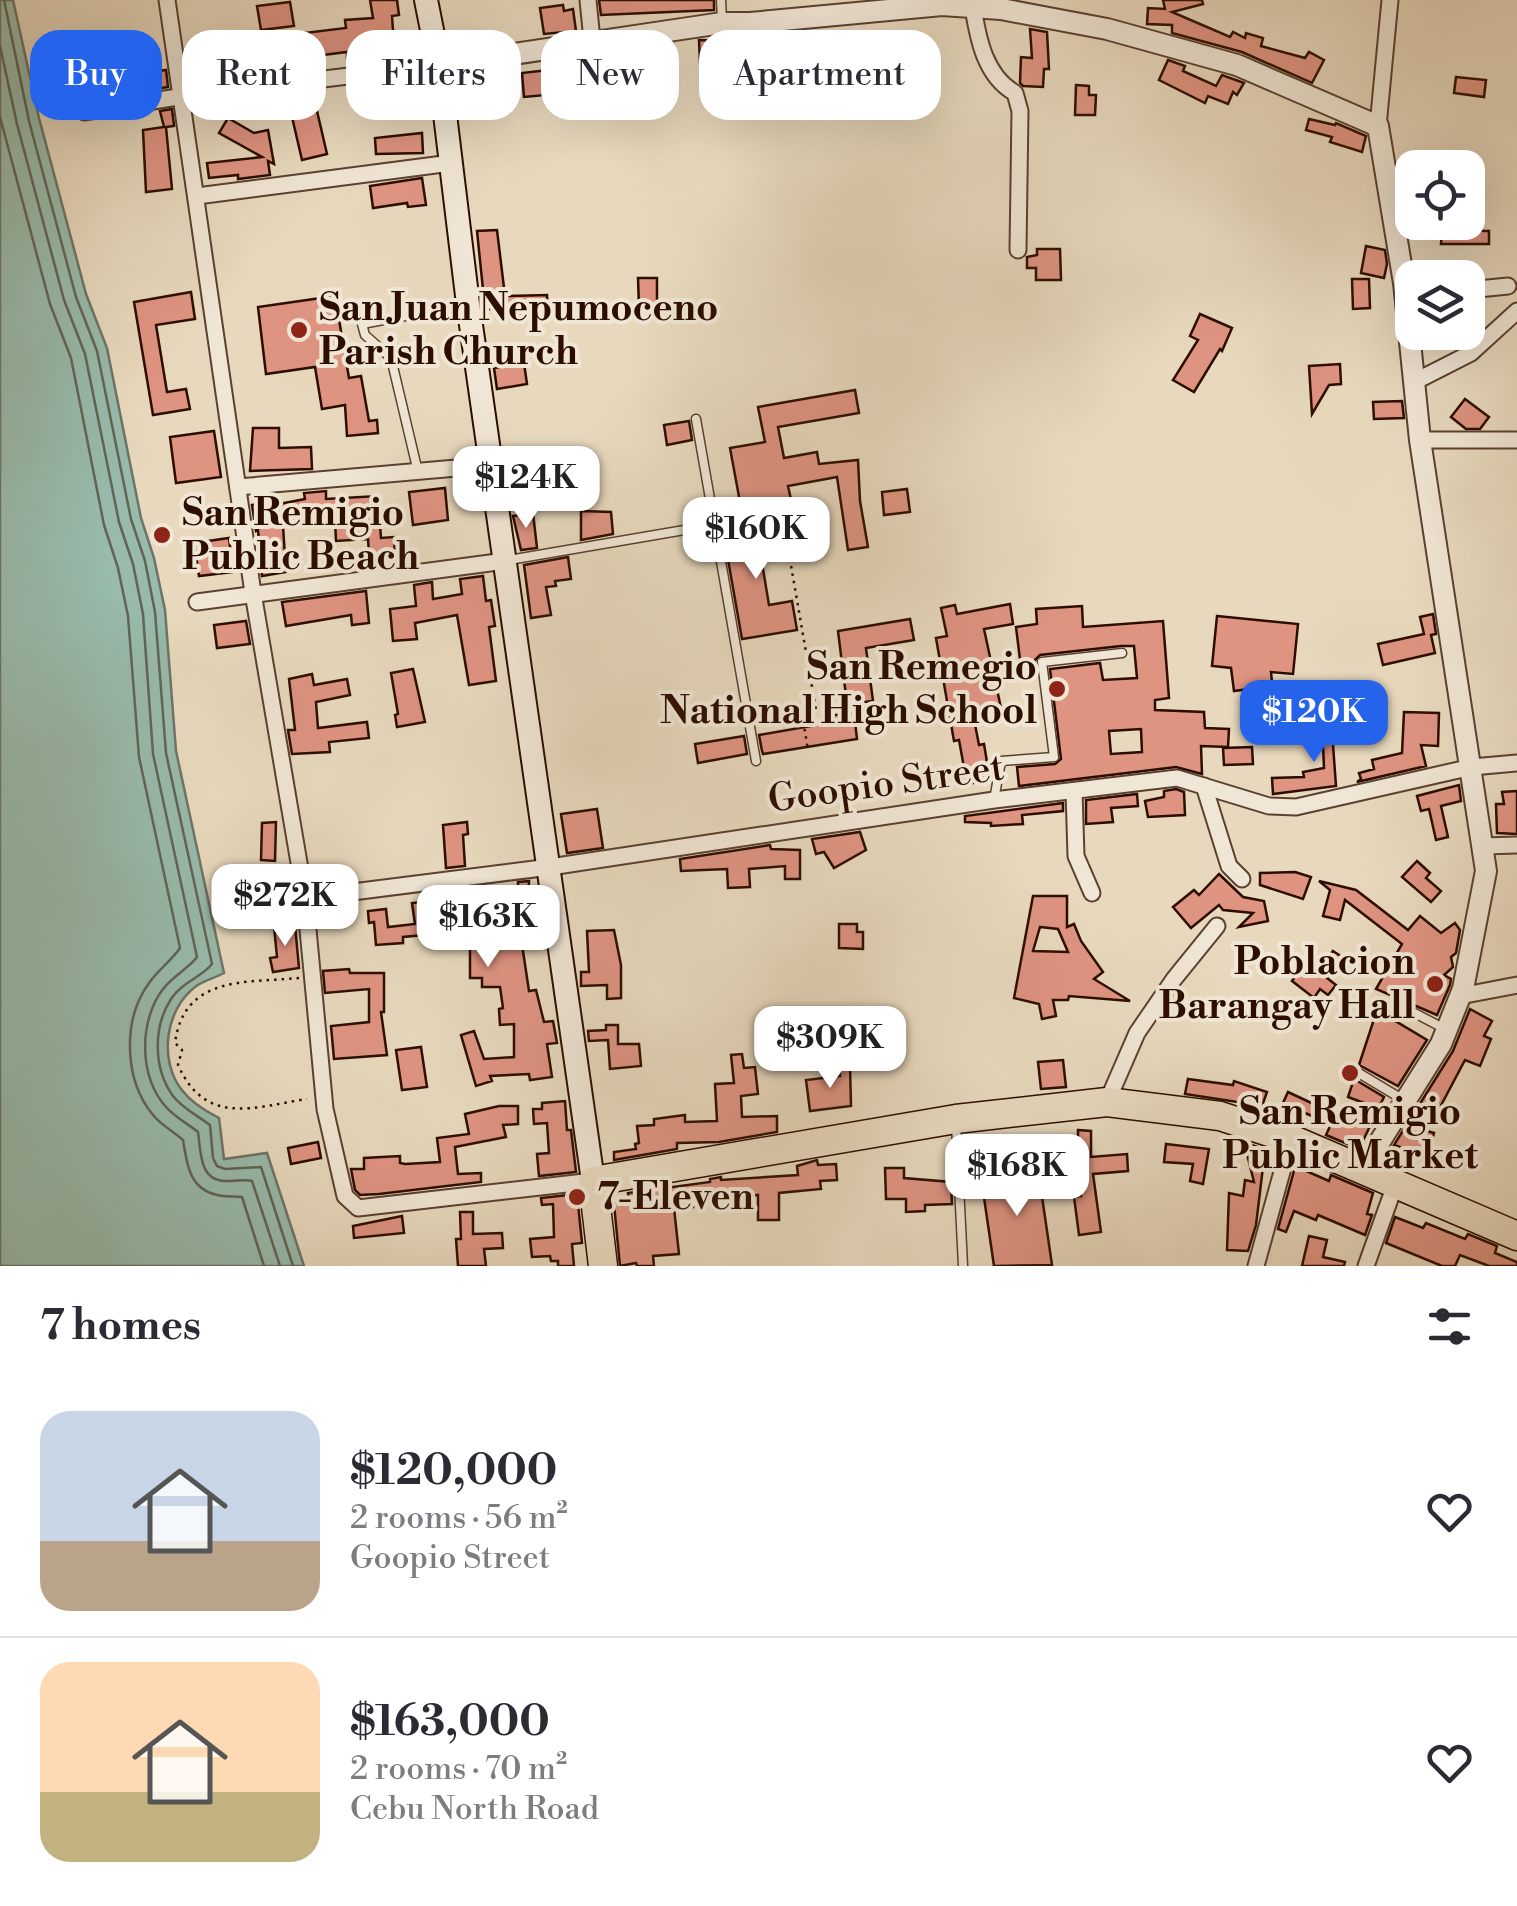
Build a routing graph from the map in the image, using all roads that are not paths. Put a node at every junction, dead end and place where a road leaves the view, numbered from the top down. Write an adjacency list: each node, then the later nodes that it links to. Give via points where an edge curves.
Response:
1 (168, 0): 11 (street)
2 (426, 0): 8 (main road)
3 (588, 0): 9 (street)
4 (721, 0): 7 (lane)
5 (1390, 0): 14 (street)
6 (973, 7): 7 (street); 14 (street, via 1107,29 1236,65); 17 (street, via 984,56 1015,93 1020,112)
7 (722, 22): 10 (street)
8 (432, 30)
9 (591, 30)
10 (664, 30)
11 (182, 84)
12 (187, 120): 16 (street)
13 (446, 120): 15 (main road)
14 (1378, 126): 18 (street)
15 (451, 163): 16 (street); 21 (main road)
16 (197, 196): 30 (street)
17 (1018, 250)
18 (1402, 260)
19 (1508, 286): 20 (street)
20 (1485, 288)
21 (468, 304): 28 (main road); 29 (lane, via 362,324 390,358)
22 (1517, 310): 24 (street, via 1471,353)
23 (1412, 350): 24 (street)
24 (1414, 382): 26 (street)
25 (696, 419): 32 (lane)
26 (1420, 440): 27 (street); 39 (street)
27 (1517, 440)
28 (491, 465): 29 (street); 33 (main road)
29 (418, 472): 30 (street)
30 (238, 487): 34 (street)
31 (812, 508): 32 (lane)
32 (715, 524): 33 (lane); 37 (lane)
33 (504, 561): 34 (street); 45 (main road)
34 (253, 593): 35 (street); 48 (street)
35 (197, 602)
36 (1122, 653): 42 (lane, via 1042,662 1054,757 1001,761)
37 (756, 761)
38 (1517, 763): 39 (street, Goopio Street)
39 (1472, 767): 40 (street, Goopio Street, via 1296,807 1269,806); 44 (street)
40 (1204, 786): 41 (street, Goopio Street, via 1177,778); 46 (street, via 1228,866)
41 (1074, 790): 42 (street, Goopio Street); 47 (street, via 1076,856)
42 (994, 800): 45 (street, Goopio Street)
43 (1517, 845): 44 (street)
44 (1483, 846): 51 (street, via 1486,871)
45 (550, 867): 48 (street, Goopio Street); 60 (main road)
46 (1242, 879)
47 (1092, 893)
48 (305, 898): 60 (street, via 324,1097 345,1196 358,1208)
49 (1218, 926): 56 (street, via 1137,1033)
50 (1517, 984): 51 (street)
51 (1460, 996): 53 (street)
52 (1403, 1007): 53 (lane)
53 (1446, 1030): 55 (street)
54 (1357, 1072): 55 (lane)
55 (1406, 1101): 59 (street)
56 (1106, 1102): 57 (highway); 58 (highway, via 1220,1116)
57 (956, 1120): 60 (highway); 64 (lane)
58 (1292, 1139): 59 (highway); 65 (street)
59 (1362, 1170): 61 (highway)
60 (592, 1181): 63 (highway)
61 (1395, 1185): 62 (highway); 66 (street)
62 (1517, 1236)
63 (603, 1266)
64 (963, 1266)
65 (1256, 1266)
66 (1366, 1266)

